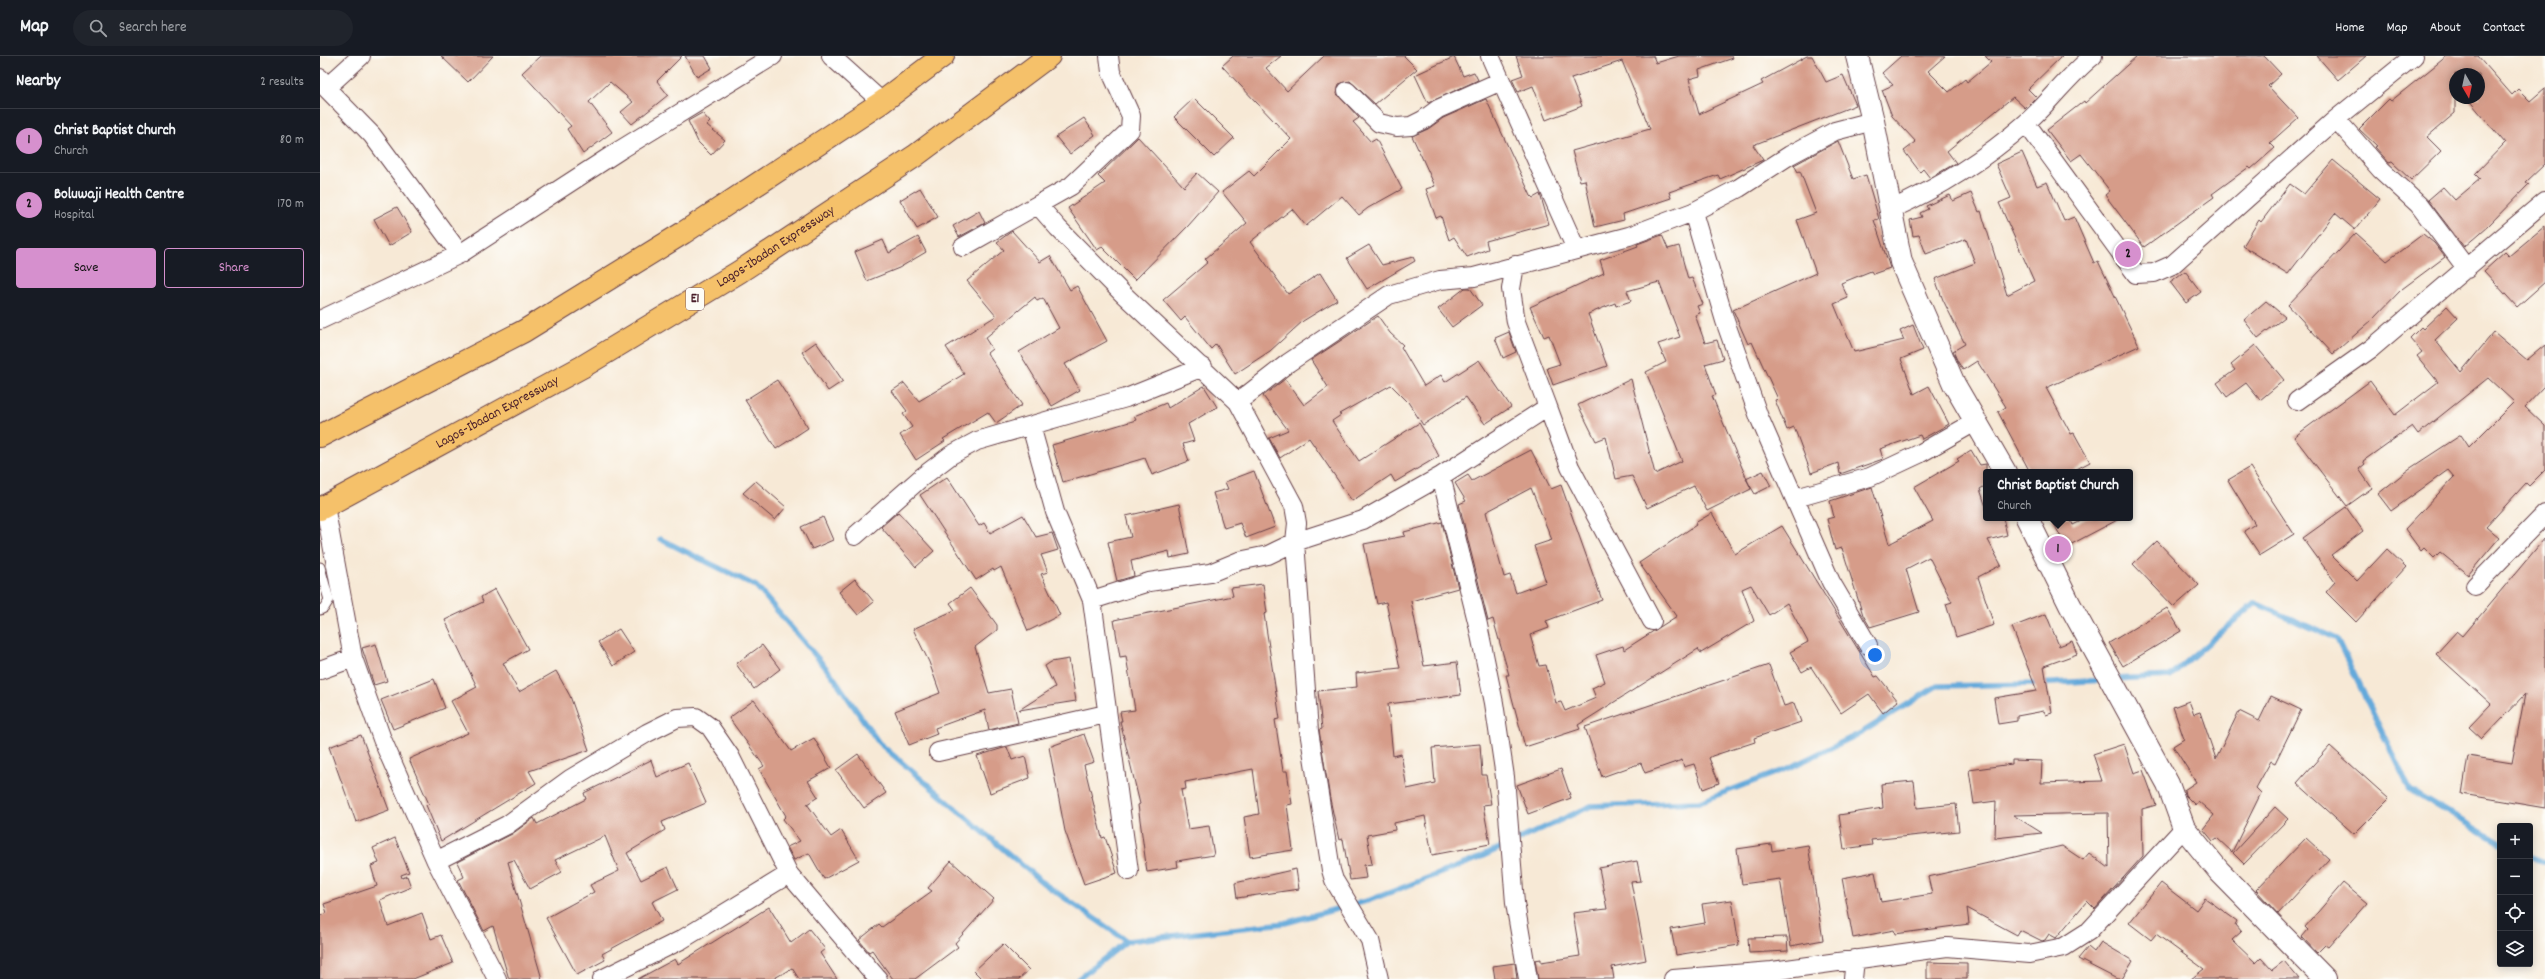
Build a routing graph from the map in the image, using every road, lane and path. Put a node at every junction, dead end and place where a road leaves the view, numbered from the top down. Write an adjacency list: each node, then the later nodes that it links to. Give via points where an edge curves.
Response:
1 (362, 56): 12 (street)
2 (773, 56): 24 (street, via 620,150)
3 (831, 56): 14 (street)
4 (943, 56): 14 (highway)
5 (1049, 56): 38 (highway, Lagos-Ibadan Expressway / E1, via 915,156 739,272 582,367)
6 (1109, 56): 19 (street, via 1111,72 1131,116 1130,130 1071,186)
7 (1490, 56): 11 (street)
8 (1857, 56): 16 (street)
9 (2093, 56): 17 (street)
10 (2414, 56): 15 (street)
11 (1500, 81): 13 (street, via 1438,109 1411,126 1397,127 1379,123); 23 (street)
12 (323, 83): 24 (street, via 372,135)
13 (1347, 91)
14 (882, 102): 34 (highway, via 683,233 524,331)
15 (2336, 119): 17 (street, via 2172,265 2163,271 2146,274 2136,274); 26 (street, via 2381,170 2419,206)
16 (1873, 121): 20 (street); 21 (street, via 1834,131 1790,155 1739,188)
17 (2026, 123): 20 (street, via 1970,167 1923,196)
18 (2545, 201): 26 (street)
19 (1038, 205): 22 (street); 28 (street, via 1123,294)
20 (1890, 210): 32 (street, via 1901,262 1954,384)
21 (1693, 212): 23 (street, via 1629,236); 37 (street, via 1725,321 1759,417)
22 (963, 247)
23 (1576, 249): 25 (street)
24 (460, 254): 27 (street)
25 (1515, 265): 30 (street, via 1474,277 1440,280 1389,295 1288,363); 31 (street, via 1512,289 1516,322)
26 (2467, 269): 29 (street, via 2372,348)
27 (320, 320)
28 (1203, 367): 30 (street); 33 (street, via 1126,398)
29 (2296, 401)
30 (1238, 402): 42 (street, via 1294,506 1297,523)
31 (1548, 407): 36 (street); 47 (street, via 1570,467)
32 (1975, 422): 35 (street); 37 (street, via 1919,454 1870,477)
33 (1031, 426): 41 (street, via 977,441 951,454); 45 (street, via 1055,512)
34 (320, 436)
35 (2003, 469)
36 (1441, 476): 42 (street, via 1363,520); 62 (street, via 1478,625 1494,703 1505,777 1515,903)
37 (1796, 498): 48 (street, via 1831,582)
38 (322, 508): 49 (street)
39 (2545, 514): 44 (street)
40 (2028, 521): 53 (street, via 2070,606 2168,784)
41 (855, 536)
42 (1294, 542): 45 (street, via 1268,555 1239,561 1210,573 1149,582); 61 (street, via 1309,731 1331,870 1339,889 1370,940)
43 (320, 567): 46 (lane, via 329,600)
44 (2475, 586)
45 (1092, 600): 51 (street)
46 (320, 610)
47 (1652, 621)
48 (1868, 645)
49 (353, 658): 50 (street); 54 (street, via 382,740)
50 (320, 670)
51 (1106, 714): 52 (street); 55 (street)
52 (938, 752)
53 (2184, 828): 57 (street, via 2089,931 2064,947 2029,954 1947,947); 65 (street, via 2215,867)
54 (436, 861): 56 (street, via 507,825 570,779 647,733 677,718 696,717 710,727 730,756); 58 (street)
55 (1129, 871)
56 (789, 874): 59 (street, via 681,940); 60 (street)
57 (1855, 958): 63 (street, via 1772,971); 64 (street)
58 (497, 979)
59 (602, 979)
60 (878, 979)
61 (1379, 979)
62 (1528, 979)
63 (1673, 979)
64 (1853, 979)
65 (2325, 979)

